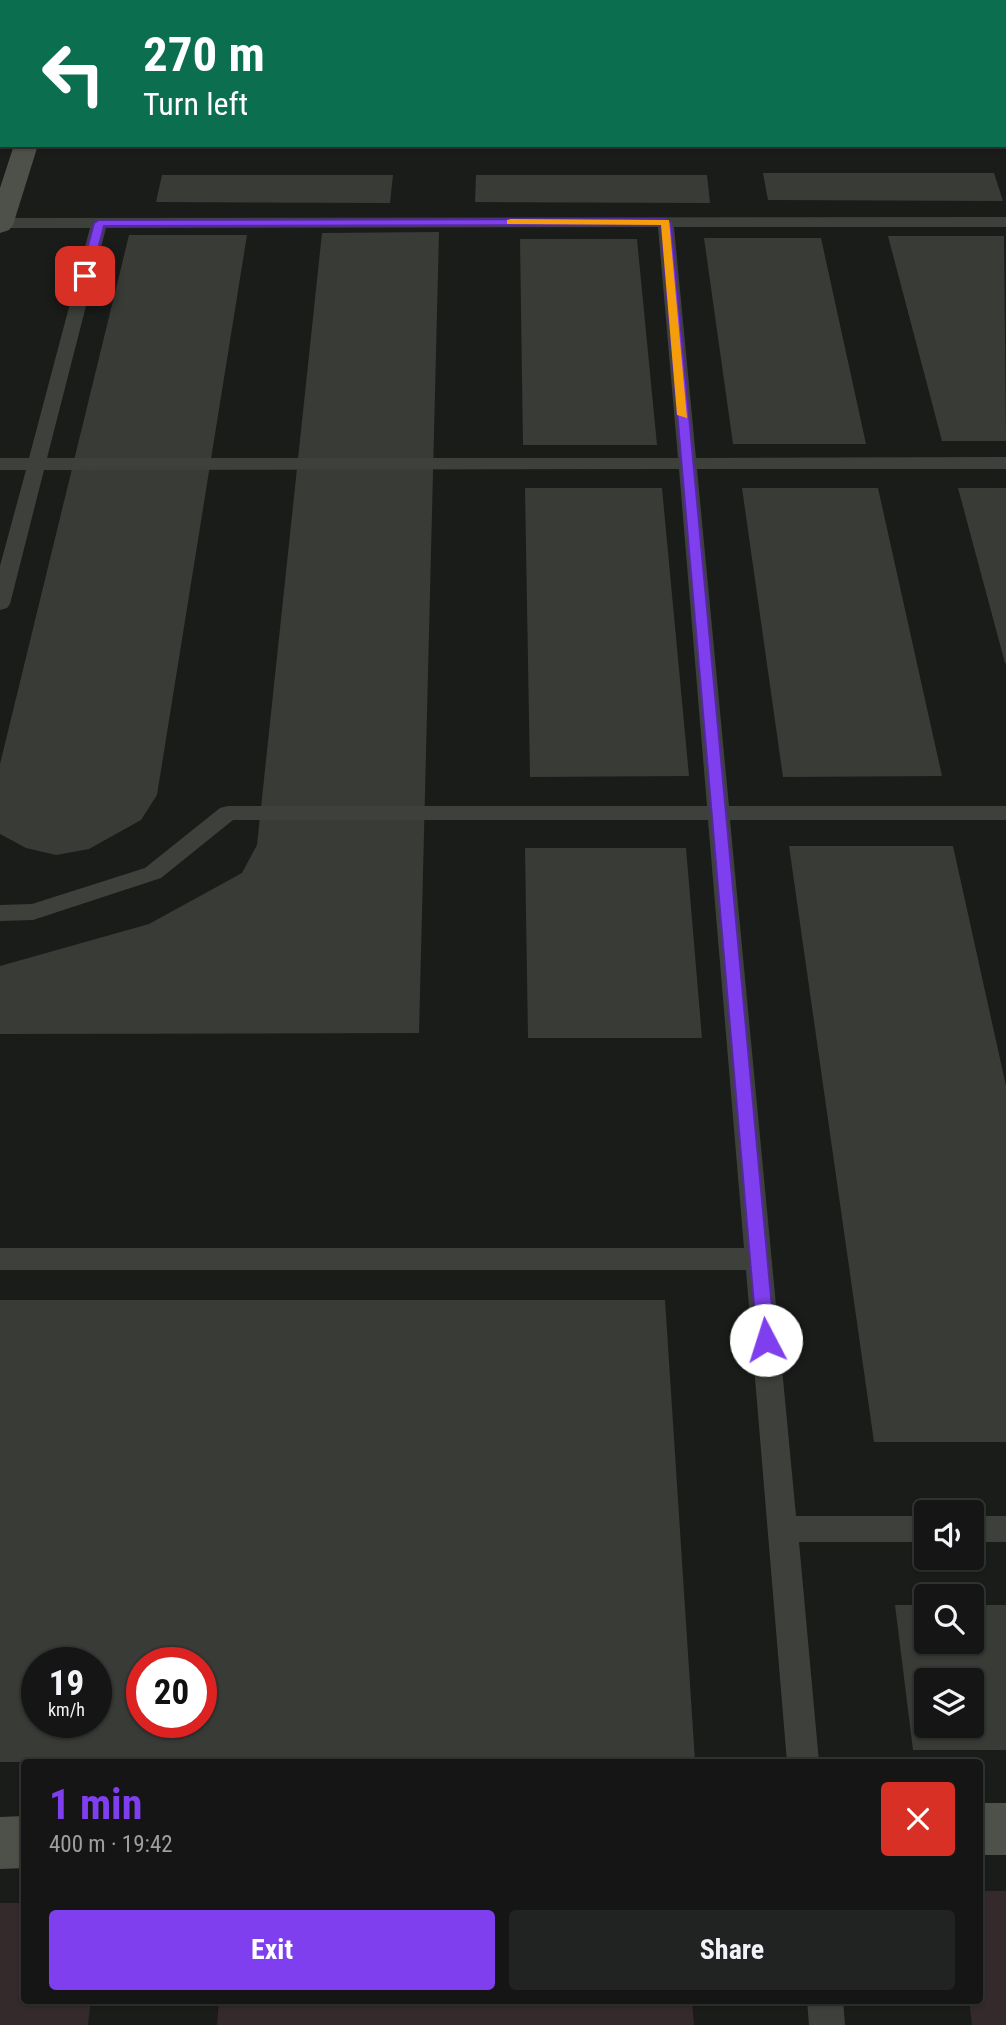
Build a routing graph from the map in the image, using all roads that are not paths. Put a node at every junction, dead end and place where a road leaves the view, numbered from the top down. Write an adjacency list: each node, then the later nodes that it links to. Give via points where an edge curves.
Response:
1 (25, 147): 5 (main road)
2 (666, 222): 3 (lane); 4 (lane); 6 (lane)
3 (1006, 222)
4 (99, 223): 5 (lane); 9 (lane)
5 (0, 224)
6 (687, 463): 7 (lane); 9 (lane); 12 (lane)
7 (1006, 463)
8 (0, 464): 9 (lane)
9 (36, 464): 10 (lane)
10 (0, 604)
11 (1006, 813): 12 (lane)
12 (718, 814): 13 (lane, via 228,813 153,873 33,912); 15 (lane)
13 (0, 913)
14 (0, 1259): 15 (lane)
15 (758, 1259): 16 (lane)
16 (782, 1529): 17 (lane); 20 (lane)
17 (914, 1529)
18 (984, 1529): 19 (lane)
19 (1006, 1529)
20 (803, 1759)
21 (983, 1829): 22 (main road)
22 (1006, 1829)
23 (21, 1842): 24 (main road)
24 (0, 1843)
25 (825, 2004): 26 (lane)
26 (827, 2025)

